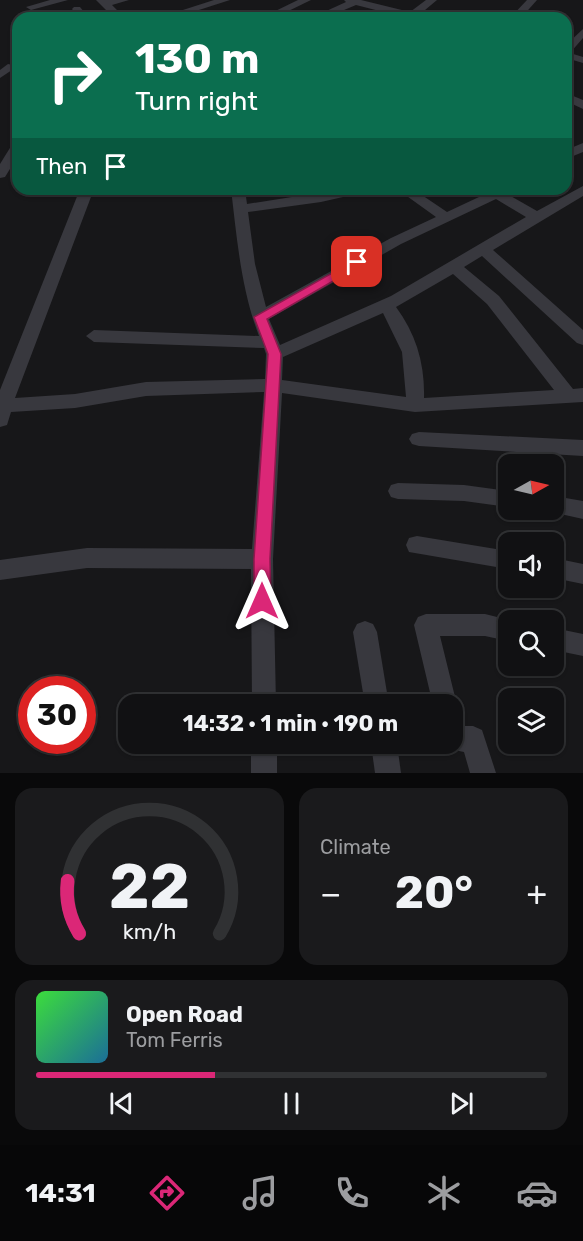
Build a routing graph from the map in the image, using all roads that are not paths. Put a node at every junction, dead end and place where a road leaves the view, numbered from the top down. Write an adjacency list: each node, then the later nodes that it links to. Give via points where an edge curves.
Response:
1 (63, 0): 9 (street)
2 (124, 0): 8 (street)
3 (225, 0): 10 (street)
4 (306, 0): 11 (street)
5 (432, 0): 14 (street)
6 (532, 0): 15 (street)
7 (358, 1): 12 (street); 13 (street)
8 (103, 2)
9 (28, 4)
10 (184, 12)
11 (279, 12)
12 (330, 12)
13 (398, 12)
14 (421, 12)
15 (521, 12)
16 (583, 32): 17 (street)
17 (572, 46)
18 (12, 66): 19 (street)
19 (0, 75)
20 (12, 156): 21 (street)
21 (0, 175)
22 (583, 190): 30 (street)
23 (85, 195): 42 (street)
24 (239, 195): 29 (street)
25 (334, 195): 29 (street)
26 (413, 195): 31 (street)
27 (496, 195): 31 (street)
28 (506, 195): 30 (street)
29 (242, 209): 35 (street, via 247,264)
30 (536, 217): 32 (street)
31 (447, 218): 35 (street, via 396,241)
32 (483, 249): 33 (street); 37 (street)
33 (453, 266): 34 (street); 40 (street, via 494,300)
34 (385, 304): 38 (street); 41 (street, via 411,346 417,379)
35 (260, 317): 38 (street)
36 (94, 336): 38 (street)
37 (583, 339)
38 (273, 348): 39 (street)
39 (273, 385): 41 (street); 42 (street, via 146,389); 51 (street)
40 (576, 395): 41 (street)
41 (415, 405)
42 (1, 411)
43 (419, 439): 44 (street)
44 (583, 448)
45 (398, 491): 46 (street)
46 (498, 498)
47 (564, 507): 48 (street)
48 (583, 510)
49 (417, 545): 50 (street)
50 (498, 558)
51 (262, 559): 52 (street, via 87,558); 59 (street)
52 (0, 570)
53 (564, 570): 54 (street)
54 (583, 574)
55 (498, 628): 61 (street, via 426,625)
56 (365, 632): 60 (street)
57 (564, 641): 58 (street)
58 (583, 645)
59 (264, 694)
60 (375, 694)
61 (442, 694)
62 (463, 739): 67 (street, via 473,739)
63 (264, 754): 65 (street)
64 (385, 754): 66 (street)
65 (264, 773)
66 (388, 773)
67 (483, 773)

